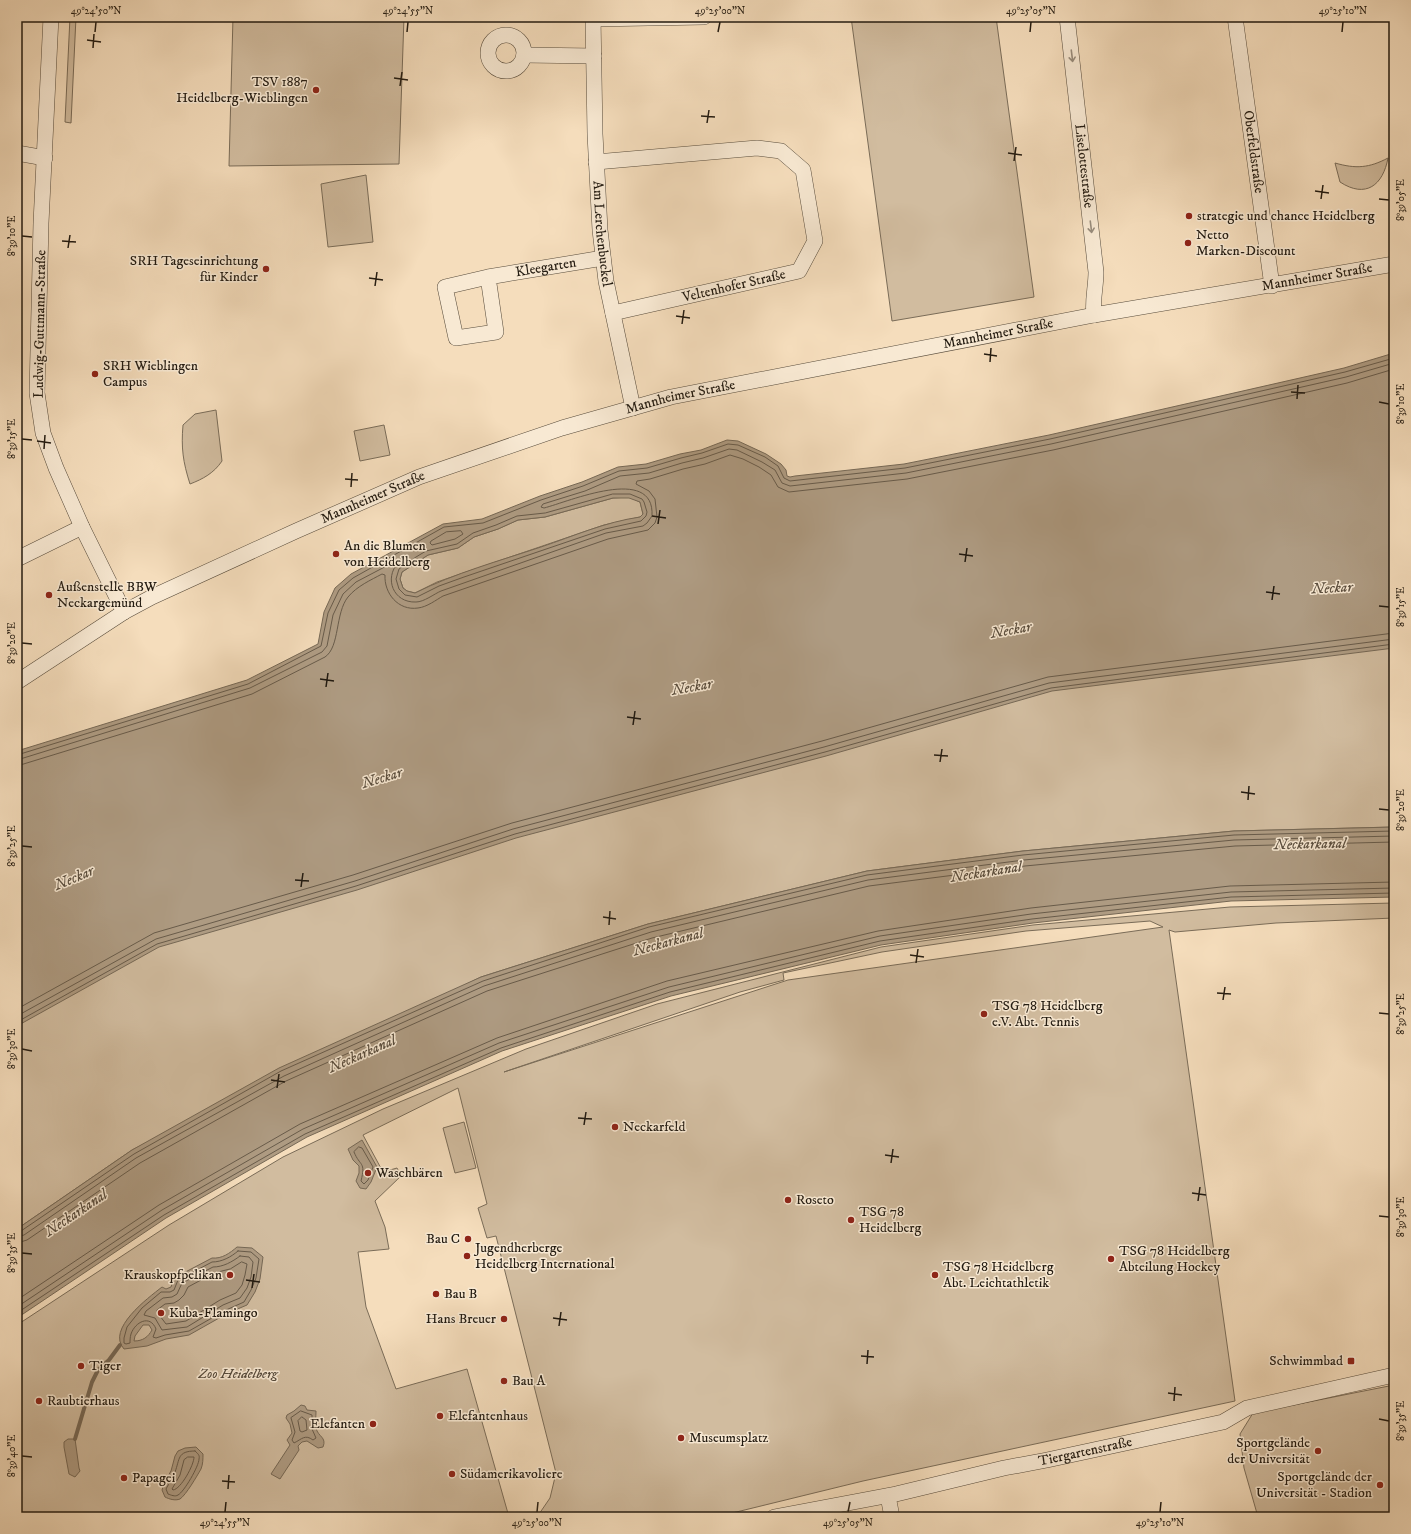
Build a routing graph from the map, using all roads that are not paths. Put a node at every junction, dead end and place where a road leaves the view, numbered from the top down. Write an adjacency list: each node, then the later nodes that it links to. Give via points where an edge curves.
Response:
1 (51, 17): 9 (street, Ludwig-Guttmann-Straße)
2 (704, 17): 5 (street)
3 (1067, 17): 16 (street, Liselottestraße, one-way to 16, via 1096,272 1092,304)
4 (1235, 17): 14 (street, Oberfeldstraße)
5 (593, 18): 7 (street, Am Lerchenbuckel)
6 (524, 55): 7 (street)
7 (594, 56): 10 (street, Am Lerchenbuckel)
8 (17, 153): 9 (street)
9 (45, 158): 18 (street, Ludwig-Guttmann-Straße, via 36,393 48,448)
10 (596, 162): 11 (street, Am Lerchenbuckel); 15 (street, Veltenhofer Straße, via 757,148 781,151 803,170 815,241 799,271)
11 (603, 258): 13 (street, Kleegarten); 15 (street, Am Lerchenbuckel)
12 (1394, 264): 14 (street, Mannheimer Straße)
13 (488, 277): 13 (street, Kleegarten, via 445,287 456,338 496,332)
14 (1272, 286): 16 (street, Mannheimer Straße)
15 (613, 313): 17 (street, Am Lerchenbuckel)
16 (1094, 315): 17 (street, Mannheimer Straße, via 686,394)
17 (633, 408): 20 (street, Mannheimer Straße, via 562,428 419,477)
18 (82, 527): 19 (street); 20 (street, Ludwig-Guttmann-Straße)
19 (17, 559)
20 (124, 612): 21 (street, Mannheimer Straße)
21 (17, 682)
22 (1394, 1375): 23 (street, Tiergartenstraße, via 1247,1408 1223,1422 1004,1468)
23 (888, 1496): 24 (street, Tiergartenstraße); 25 (street)
24 (774, 1517)
25 (892, 1517)

